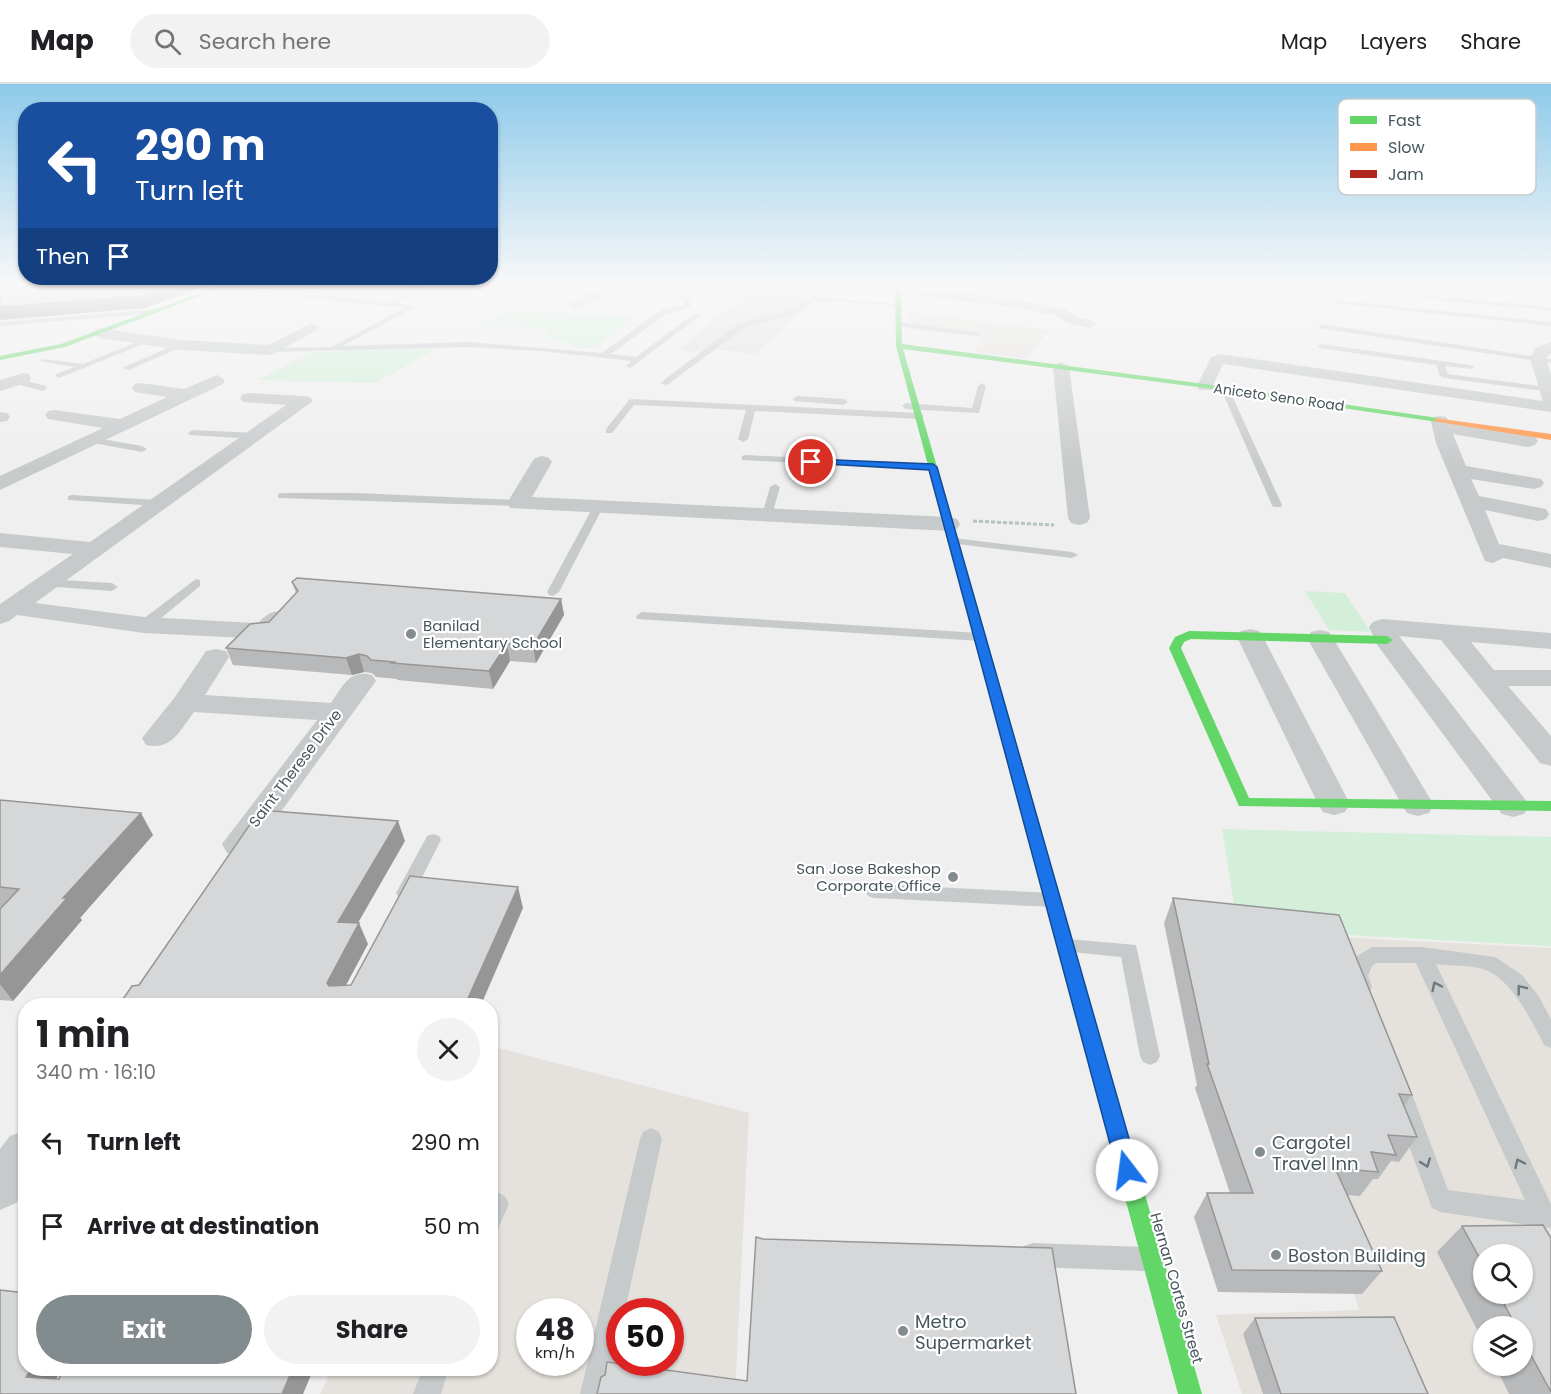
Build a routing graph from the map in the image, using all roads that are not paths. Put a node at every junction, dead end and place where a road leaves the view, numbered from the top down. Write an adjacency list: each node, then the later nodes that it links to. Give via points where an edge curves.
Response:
1 (57, 347): 21 (street)
2 (132, 347): 25 (lane)
3 (177, 347): 28 (lane)
4 (220, 347): 17 (street)
5 (276, 347): 17 (street)
6 (336, 347): 18 (lane)
7 (393, 347): 18 (lane)
8 (487, 347): 20 (lane)
9 (615, 347): 20 (lane)
10 (655, 347): 22 (lane)
11 (712, 347): 32 (lane)
12 (900, 347): 46 (street, Hernan Cortes Street)
13 (909, 347): 26 (street, Aniceto Seno Road)
14 (1330, 347): 24 (lane)
15 (1490, 347): 19 (lane)
16 (1505, 347): 19 (lane)
17 (271, 350): 18 (lane)
18 (328, 351)
19 (1545, 354): 42 (street)
20 (603, 356): 22 (lane)
21 (0, 358)
22 (638, 360): 29 (lane)
23 (44, 361): 25 (lane)
24 (1440, 363): 27 (lane); 42 (lane, via 1444,376)
25 (84, 366): 30 (lane)
26 (1061, 367): 34 (street, Aniceto Seno Road); 73 (street)
27 (1470, 367)
28 (126, 368)
29 (628, 368)
30 (59, 376)
31 (217, 380): 39 (street)
32 (664, 383)
33 (982, 386): 46 (lane, via 976,411)
34 (1205, 386): 38 (street, Aniceto Seno Road); 42 (street, via 1220,359)
35 (9, 387): 36 (lane)
36 (43, 388)
37 (141, 388): 39 (street)
38 (1225, 389): 49 (street, Aniceto Seno Road); 69 (lane)
39 (187, 394): 48 (street)
40 (249, 398): 52 (street, via 304,401)
41 (797, 399): 43 (lane)
42 (1550, 399)
43 (853, 402)
44 (875, 404): 46 (lane)
45 (751, 408): 46 (lane); 50 (lane, via 632,402); 54 (lane)
46 (918, 411): 60 (street, Hernan Cortes Street)
47 (54, 416): 48 (street)
48 (121, 425): 55 (street)
49 (1443, 430): 58 (street); 61 (street)
50 (609, 431)
51 (193, 433): 52 (lane)
52 (256, 436): 67 (street)
53 (1551, 437): 58 (street)
54 (742, 439)
55 (90, 440): 56 (lane); 62 (street)
56 (142, 448)
57 (745, 458): 60 (lane)
58 (1534, 461): 61 (street)
59 (542, 462): 68 (street)
60 (933, 467): 74 (street, Hernan Cortes Street)
61 (1458, 471): 66 (street)
62 (0, 484)
63 (775, 487): 72 (lane)
64 (282, 496): 68 (lane)
65 (72, 498): 67 (lane)
66 (1471, 501): 71 (street); 78 (street, via 1492,553)
67 (157, 503): 76 (street)
68 (518, 503): 70 (street)
69 (1277, 505)
70 (598, 507): 72 (street); 82 (lane)
71 (1538, 514)
72 (766, 515): 74 (street)
73 (1079, 518)
74 (950, 529): 77 (lane); 88 (street, Hernan Cortes Street)
75 (0, 540): 76 (street)
76 (93, 549): 79 (street)
77 (1072, 555)
78 (1551, 561)
79 (45, 583): 81 (lane); 84 (street)
80 (196, 583): 86 (lane)
81 (112, 587)
82 (553, 592)
83 (289, 606): 86 (street, via 265,631)
84 (6, 611): 86 (street)
85 (642, 616): 88 (lane)
86 (144, 625)
87 (1449, 632): 91 (street, via 1382,627); 92 (street); 94 (street)
88 (980, 637): 108 (street, Hernan Cortes Street)
89 (1250, 637): 90 (street); 101 (street); 101 (street, via 1189,635 1179,640 1175,648 1244,803)
90 (1320, 638): 91 (street); 102 (street)
91 (1387, 640): 103 (street)
92 (1551, 640)
93 (216, 657): 97 (street)
94 (1486, 678): 95 (street); 100 (street)
95 (1551, 678)
96 (362, 681): 98 (street, Saint Therese Drive)
97 (186, 703): 98 (street); 99 (street)
98 (337, 712): 106 (street, Saint Therese Drive)
99 (157, 738)
100 (1551, 756)
101 (1334, 804): 102 (street)
102 (1418, 805): 103 (street)
103 (1513, 806): 104 (street)
104 (1551, 806)
105 (433, 840): 109 (lane)
106 (224, 866)
107 (874, 891): 108 (lane)
108 (1053, 900): 110 (street, Hernan Cortes Street)
109 (396, 912)
110 (1065, 946): 114 (lane, via 1129,951); 121 (street, Hernan Cortes Street)
111 (1422, 955): 112 (lane, via 1372,955 1364,961 1358,976); 113 (lane, one-way to 111, via 1531,1001 1515,981 1488,962); 119 (lane, one-way to 111)
112 (1370, 1010)
113 (1551, 1039)
114 (1150, 1056)
115 (1390, 1065): 119 (lane, one-way to 119, via 1440,1200)
116 (651, 1139): 124 (lane)
117 (18, 1162): 118 (street)
118 (0, 1187)
119 (1548, 1216)
120 (1011, 1255): 121 (lane)
121 (1152, 1259): 125 (street, Hernan Cortes Street)
122 (433, 1376): 123 (lane)
123 (427, 1394)
124 (594, 1394)
125 (1190, 1394)

